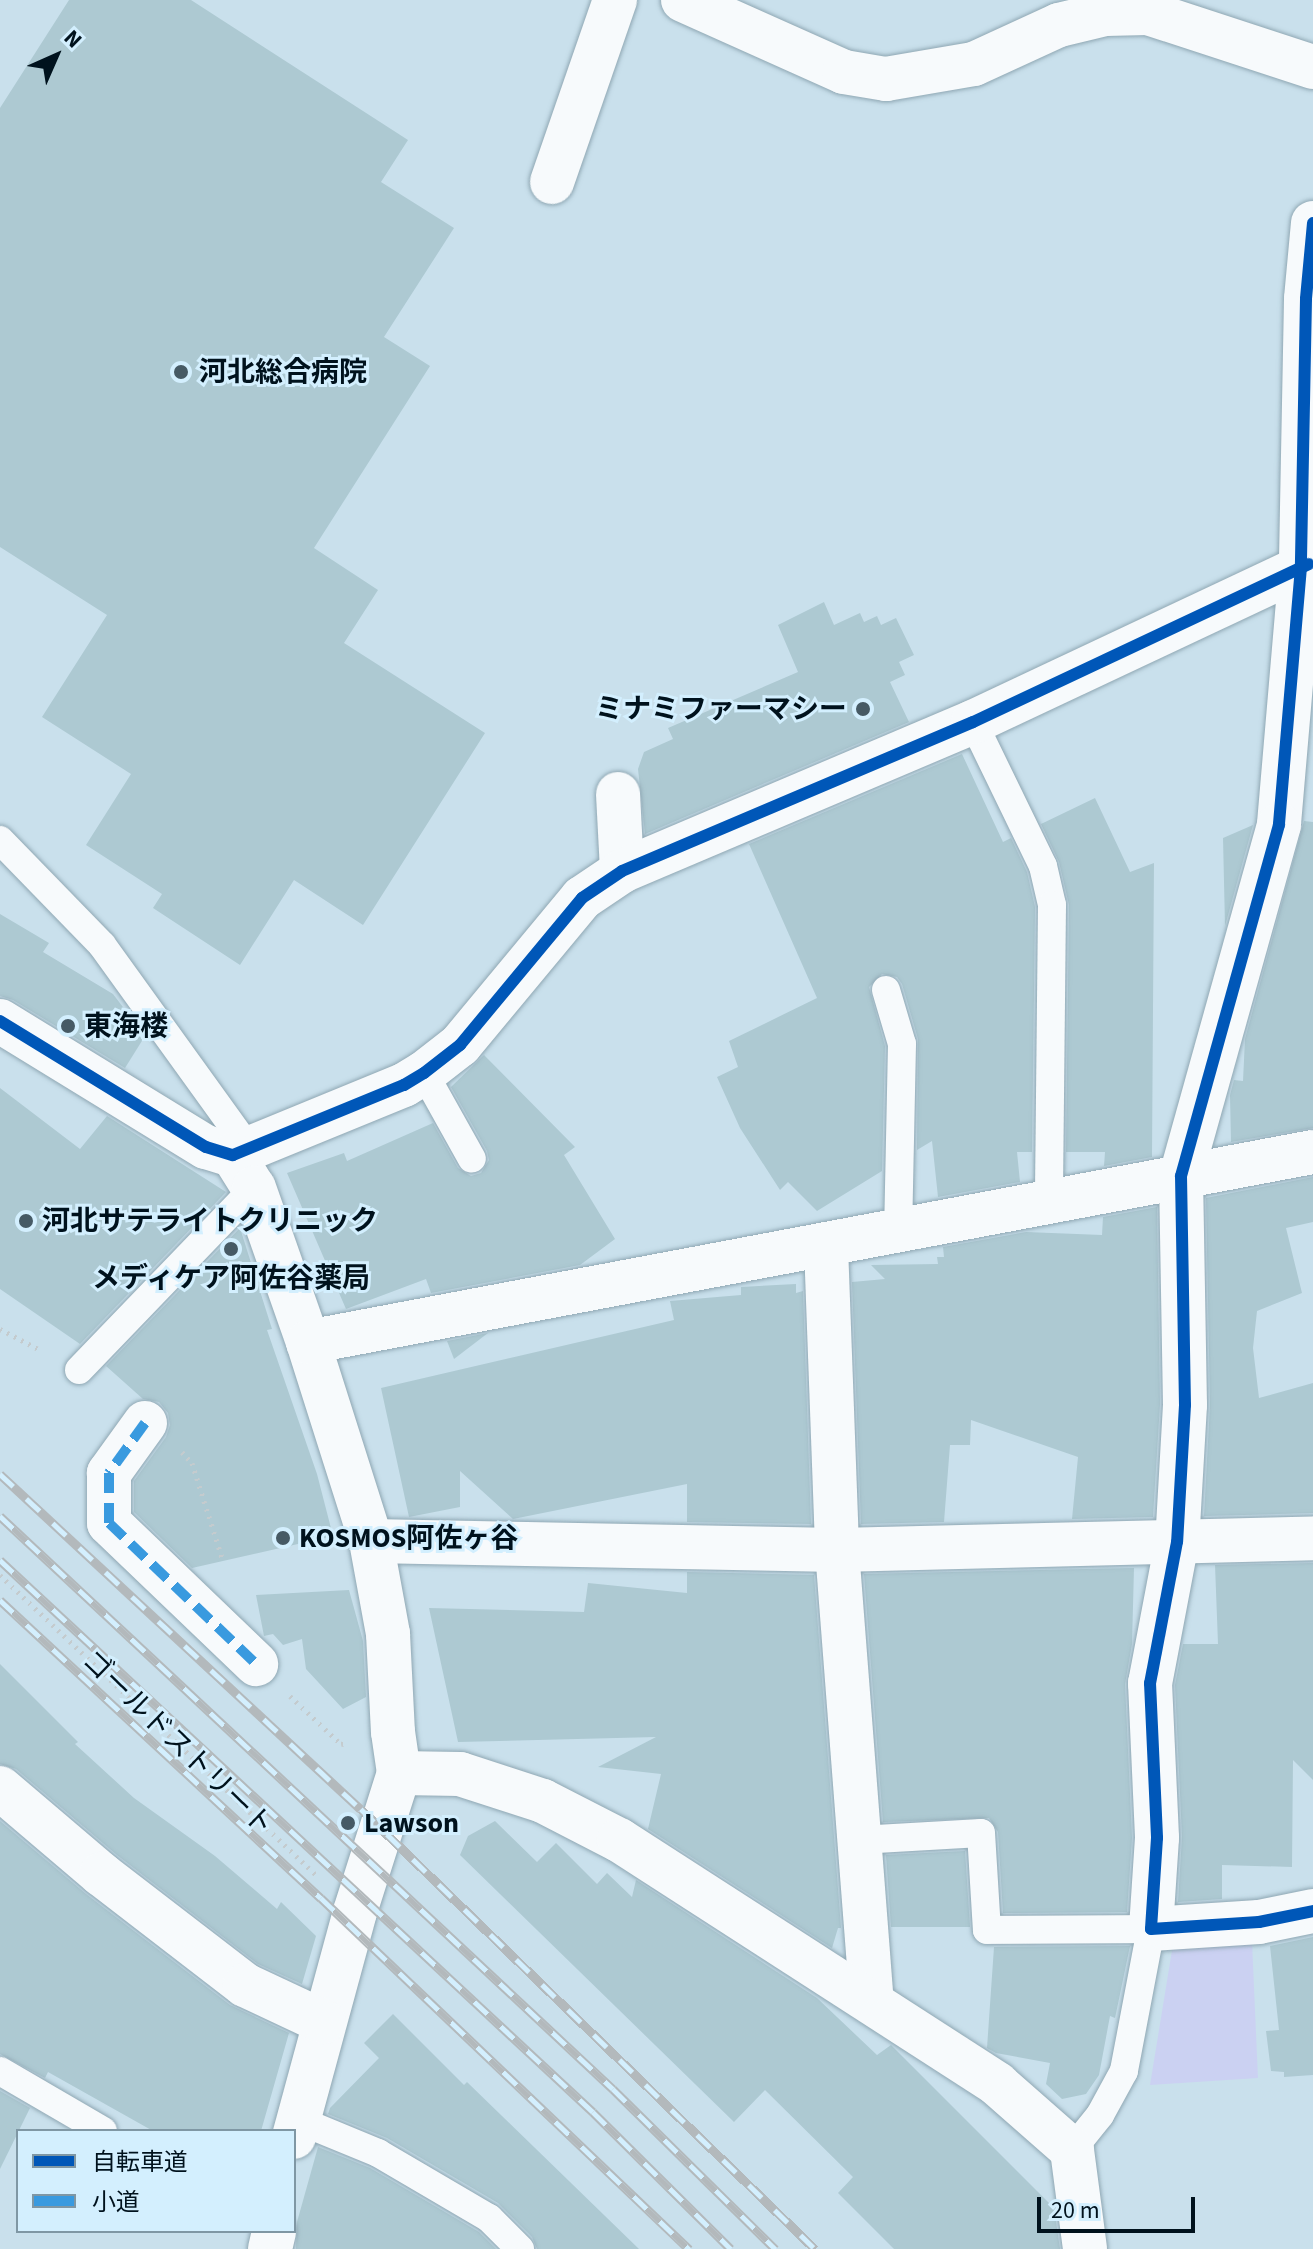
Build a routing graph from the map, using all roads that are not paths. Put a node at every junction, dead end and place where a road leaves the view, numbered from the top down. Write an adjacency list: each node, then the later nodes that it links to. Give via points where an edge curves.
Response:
1 (615, 0): 6 (street)
2 (704, 4): 4 (street, via 844,72 886,79 974,64)
3 (1151, 6): 4 (street, via 1105,14); 5 (street)
4 (1053, 12)
5 (1313, 67)
6 (552, 182)
7 (1313, 223): 8 (street, via 1306,299)
8 (1307, 565): 9 (street); 19 (street, via 1279,825)
9 (973, 722): 12 (street); 20 (lane, via 1043,866 1052,905)
10 (618, 794): 12 (street)
11 (0, 840): 18 (lane, via 102,945)
12 (622, 871): 15 (street, via 582,898 460,1045)
13 (886, 990): 21 (lane, via 902,1044)
14 (0, 1021): 18 (street, via 206,1147)
15 (424, 1073): 17 (lane); 18 (street)
16 (1313, 1152): 19 (street)
17 (472, 1159)
18 (245, 1164): 23 (street); 24 (lane)
19 (1181, 1176): 20 (street); 28 (street, via 1185,1405)
20 (1049, 1200): 21 (street)
21 (898, 1231): 22 (street)
22 (826, 1246): 23 (street); 29 (street)
23 (308, 1342): 27 (street)
24 (79, 1370)
25 (145, 1423): 30 (street, via 109,1473 109,1523)
26 (1313, 1538): 28 (street)
27 (371, 1541): 29 (street); 31 (street, via 388,1634)
28 (1177, 1542): 29 (street); 35 (street, via 1150,1683 1157,1838)
29 (837, 1550): 33 (street)
30 (256, 1664)
31 (396, 1753): 36 (street, via 543,1801 619,1840); 37 (street)
32 (0, 1788): 37 (street, via 245,1985)
33 (859, 1840): 35 (lane, via 981,1833 987,1930); 36 (street)
34 (1313, 1911): 35 (street, via 1259,1922)
35 (1151, 1929): 41 (lane, via 1124,2071 1100,2115)
36 (872, 2000): 41 (street, via 997,2084)
37 (324, 2022): 39 (street)
38 (0, 2071): 40 (lane)
39 (296, 2128): 42 (lane, via 403,2168 489,2218)
40 (100, 2129)
41 (1072, 2150): 43 (street)
42 (520, 2249)
43 (1085, 2249)

